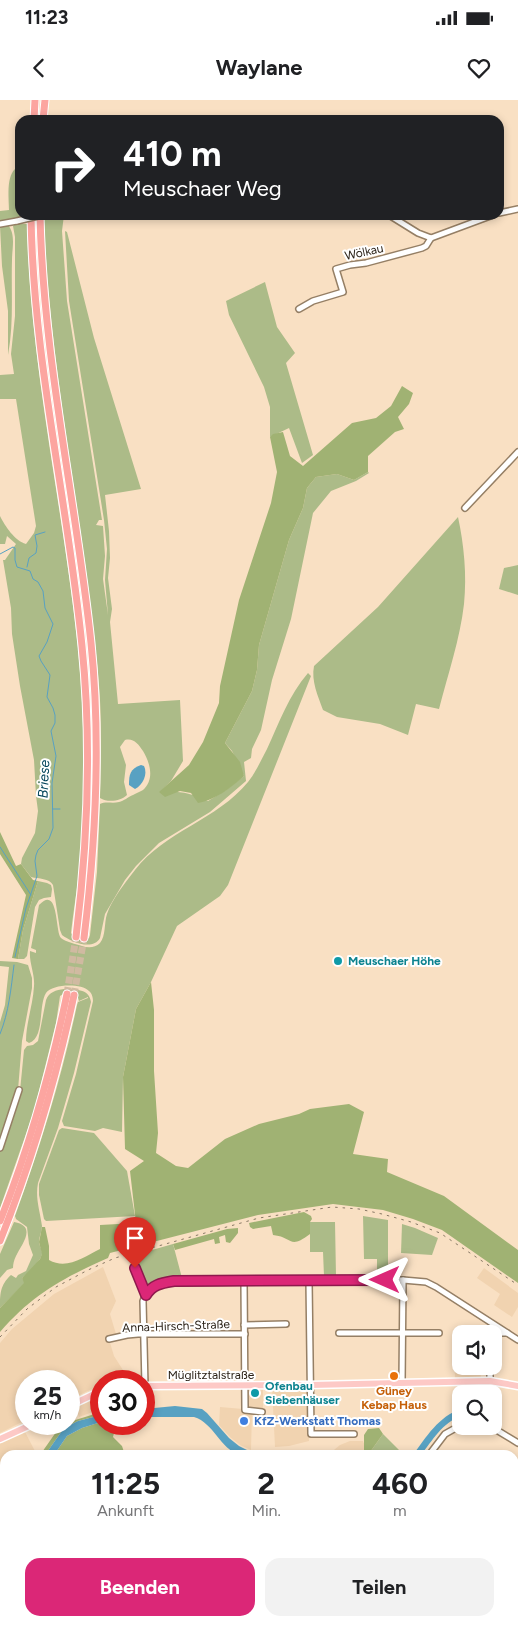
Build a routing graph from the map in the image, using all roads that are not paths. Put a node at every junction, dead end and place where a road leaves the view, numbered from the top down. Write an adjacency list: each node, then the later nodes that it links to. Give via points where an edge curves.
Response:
1 (35, 100): 3 (highway)
2 (44, 100): 4 (highway)
3 (34, 115)
4 (43, 115)
5 (518, 209): 6 (street)
6 (504, 212)
7 (21, 220): 12 (street, bridge)
8 (31, 220): 9 (highway, via 39,346 76,596 85,687 88,800 80,937 91,876 96,703 86,602 49,345)
9 (41, 220)
10 (397, 220): 13 (street)
11 (480, 220): 13 (street)
12 (0, 224)
13 (431, 238): 14 (street, Wölkau, via 422,248 336,269 343,292)
14 (299, 309)
15 (518, 452): 16 (street)
16 (465, 508)
17 (19, 1090): 18 (street)
18 (0, 1148)
19 (0, 1221): 20 (highway, via 38,1111 71,995 65,1038 46,1113)
20 (0, 1240)
21 (135, 1268): 25 (street)
22 (403, 1280): 24 (street); 26 (street, via 426,1282); 31 (street)
23 (244, 1281): 24 (street); 25 (street, via 164,1282 154,1286); 28 (street)
24 (309, 1281): 43 (street)
25 (146, 1295): 35 (street)
26 (489, 1321): 29 (street); 34 (street)
27 (286, 1324): 28 (street, Anna-Hirsch-Straße)
28 (244, 1325): 36 (street)
29 (489, 1325)
30 (339, 1333): 31 (street)
31 (402, 1333): 32 (street); 42 (street)
32 (439, 1333)
33 (502, 1333): 34 (street)
34 (507, 1333): 38 (street)
35 (144, 1334): 36 (street, Anna-Hirsch-Straße); 37 (street, Anna-Hirsch-Straße); 39 (street)
36 (244, 1334): 45 (street)
37 (109, 1339)
38 (518, 1340)
39 (144, 1370)
40 (490, 1375): 41 (street)
41 (490, 1381): 42 (main road, Müglitztalstraße); 46 (main road, Müglitztalstraße)
42 (402, 1382): 43 (main road, Müglitztalstraße)
43 (310, 1385): 45 (main road, Müglitztalstraße); 51 (street, via 311,1434)
44 (155, 1386): 45 (main road, Müglitztalstraße)
45 (244, 1386): 47 (street, via 245,1410)
46 (518, 1386)
47 (262, 1412)
48 (452, 1429): 54 (street, via 440,1438)
49 (15, 1433): 52 (main road)
50 (502, 1433): 53 (street)
51 (354, 1434)
52 (0, 1440)
53 (518, 1443)
54 (432, 1450)

